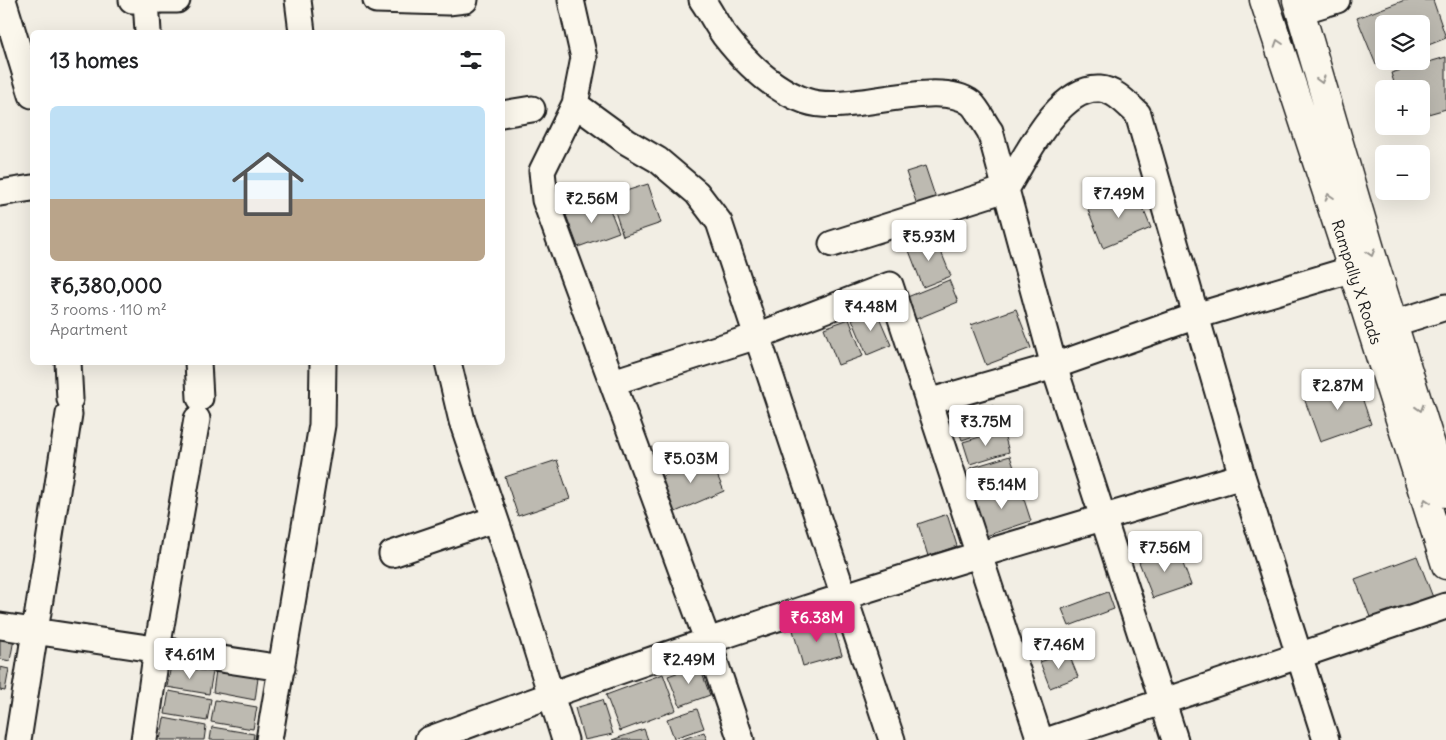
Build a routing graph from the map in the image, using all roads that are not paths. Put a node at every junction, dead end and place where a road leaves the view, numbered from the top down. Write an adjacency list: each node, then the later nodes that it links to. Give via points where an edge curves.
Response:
1 (3, 0): 15 (street)
2 (132, 0): 3 (street)
3 (146, 0): 4 (street); 13 (street)
4 (177, 0)
5 (298, 0): 14 (street)
6 (376, 0): 11 (street)
7 (571, 0): 16 (street, via 584,58)
8 (702, 0): 20 (street, via 724,35 766,79 807,101 837,105 902,96 948,94 971,103 990,131)
9 (1264, 0): 23 (main road, Rampally X Roads, one-way to 9)
10 (1336, 0): 12 (street)
11 (453, 1)
12 (1299, 6): 26 (main road, one-way to 26)
13 (148, 30)
14 (302, 30)
15 (30, 88)
16 (576, 104): 27 (street, via 627,142 658,160 697,193 719,222); 33 (street, via 542,171 545,200)
17 (532, 109): 18 (street)
18 (505, 114)
19 (30, 188): 21 (street)
20 (1006, 189): 22 (street); 25 (street, via 1053,113 1081,93 1100,89 1117,95 1138,114); 32 (street)
21 (0, 193)
22 (832, 244)
23 (1353, 269): 25 (street); 42 (main road, Rampally X Roads, one-way to 23)
24 (1446, 307): 26 (street)
25 (1196, 316): 32 (street); 36 (street)
26 (1394, 323): 35 (main road, one-way to 35)
27 (757, 336): 33 (street); 34 (street, via 890,286); 43 (street)
28 (68, 365): 46 (street, via 69,406)
29 (198, 365): 48 (street, via 198,408)
30 (323, 365): 50 (street, via 322,425)
31 (449, 365): 38 (street, via 462,421)
32 (1054, 366): 34 (street); 39 (street)
33 (613, 382): 47 (street)
34 (928, 402): 41 (street)
35 (1438, 441): 37 (main road)
36 (1242, 476): 39 (street); 49 (street)
37 (1446, 492)
38 (496, 519): 40 (street); 51 (street)
39 (1105, 519): 41 (street); 52 (street)
40 (392, 554)
41 (977, 556): 43 (street); 60 (street)
42 (1446, 565)
43 (845, 598): 47 (street); 59 (street)
44 (1446, 606): 49 (street)
45 (0, 626): 46 (street)
46 (36, 632): 48 (street); 53 (street)
47 (708, 642): 51 (street); 58 (street)
48 (157, 650): 50 (street); 54 (street)
49 (1300, 657): 52 (street); 63 (street)
50 (282, 668): 55 (street)
51 (549, 694): 56 (street); 57 (street)
52 (1163, 703): 61 (street); 62 (street)
53 (18, 740)
54 (144, 740)
55 (269, 740)
56 (428, 740)
57 (564, 740)
58 (741, 740)
59 (892, 740)
60 (1040, 740)
61 (1049, 740)
62 (1175, 740)
63 (1326, 740)

